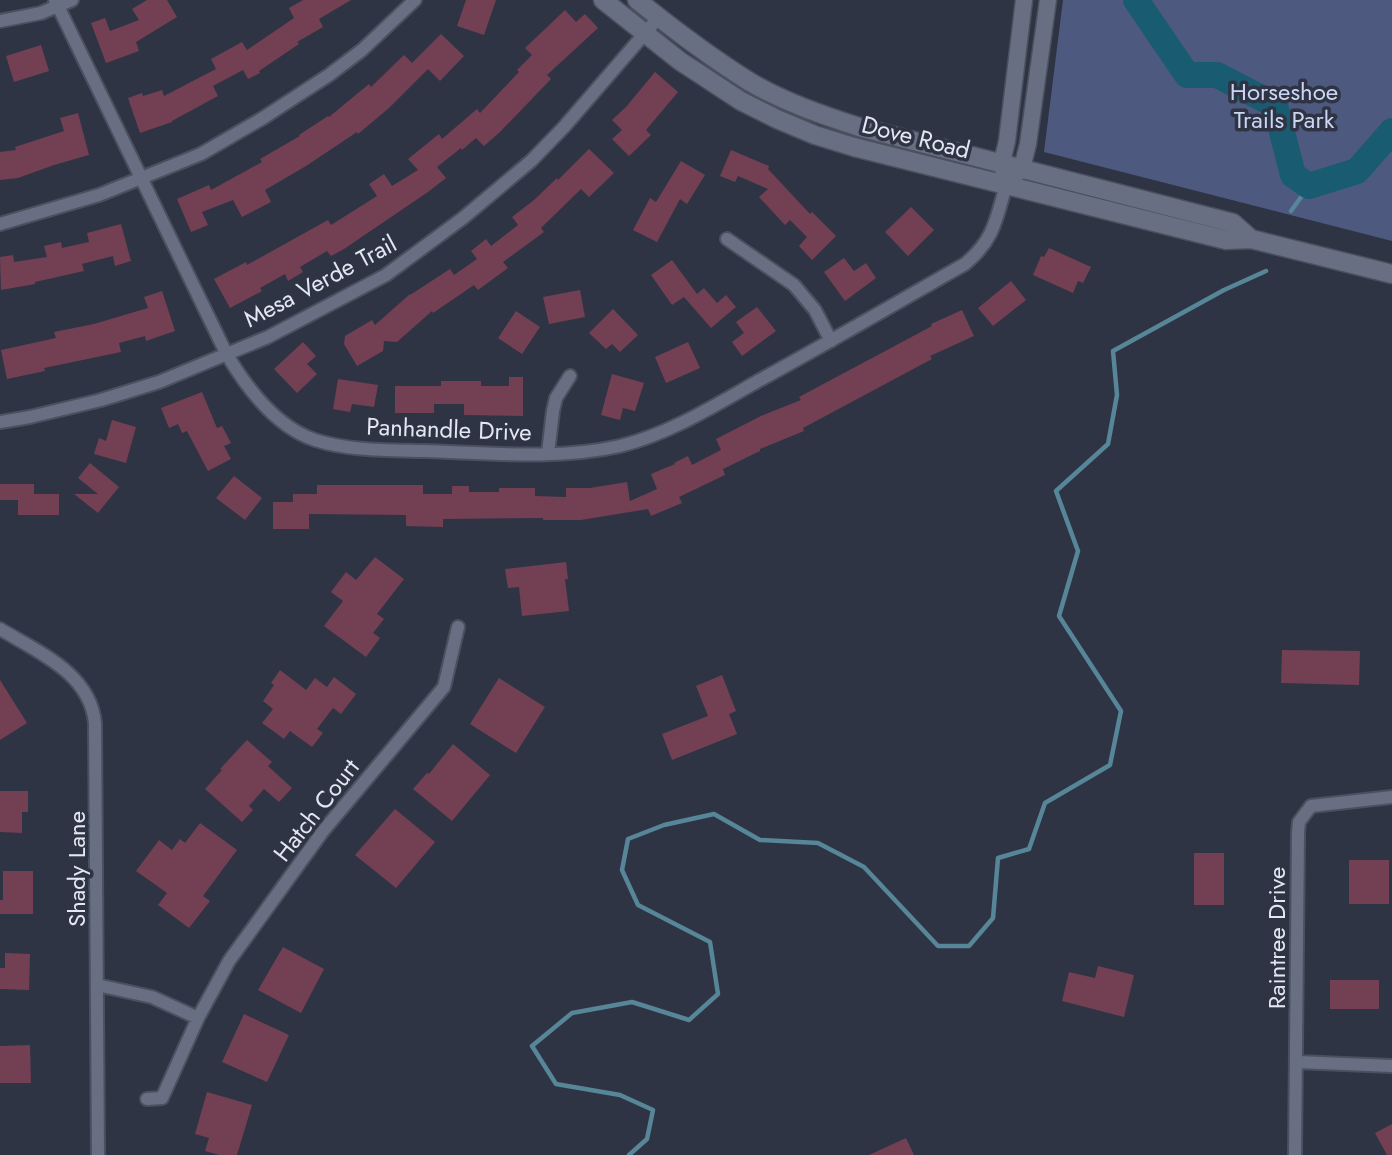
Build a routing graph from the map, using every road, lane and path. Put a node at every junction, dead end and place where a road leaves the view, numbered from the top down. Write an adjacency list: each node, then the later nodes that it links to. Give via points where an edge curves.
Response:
1 (72, 0): 7 (street)
2 (415, 0): 13 (street, via 329,75 201,154)
3 (603, 0): 10 (main road, Dove Road)
4 (637, 0): 8 (main road, Dove Road)
5 (1024, 0): 11 (street)
6 (1048, 0): 12 (street)
7 (57, 3): 9 (street, via 41,13); 13 (street, Panhandle Drive)
8 (659, 17): 10 (street, Mesa Verde Trail); 11 (main road, Dove Road, via 751,82 786,100 859,127)
9 (0, 21)
10 (646, 34): 14 (main road, Dove Road, via 741,101 815,135); 20 (street, Mesa Verde Trail, via 565,127 463,218 386,275 268,337)
11 (1002, 163): 12 (main road, Dove Road); 14 (street)
12 (1022, 168): 14 (street); 17 (main road, Dove Road, via 1233,223)
13 (142, 179): 15 (street); 20 (street, Panhandle Drive)
14 (1006, 185): 17 (main road, Dove Road, via 1226,240); 19 (street, Panhandle Drive, via 996,223 978,253)
15 (0, 224)
16 (727, 239): 19 (street, via 794,285 815,310)
17 (1251, 239): 18 (main road, Dove Road)
18 (1392, 274)
19 (831, 341): 23 (street, Panhandle Drive, via 648,438 619,446)
20 (226, 353): 22 (street, Mesa Verde Trail, via 159,382 101,400); 23 (street, Panhandle Drive, via 256,397 295,431 314,440 373,449)
21 (570, 376): 23 (street, via 556,398)
22 (0, 422)
23 (548, 453)
24 (458, 628): 28 (street, Hatch Court, via 444,687 323,831 229,961)
25 (0, 629): 27 (street, Shady Lane, via 57,663 80,685 94,710)
26 (1392, 797): 29 (street, Raintree Drive, via 1311,806 1299,822)
27 (97, 985): 28 (street, via 152,997); 32 (street, Shady Lane)
28 (198, 1018): 31 (street, Hatch Court, via 162,1098)
29 (1297, 1062): 30 (street); 33 (street, Raintree Drive)
30 (1392, 1066)
31 (147, 1099)
32 (99, 1155)
33 (1295, 1155)

